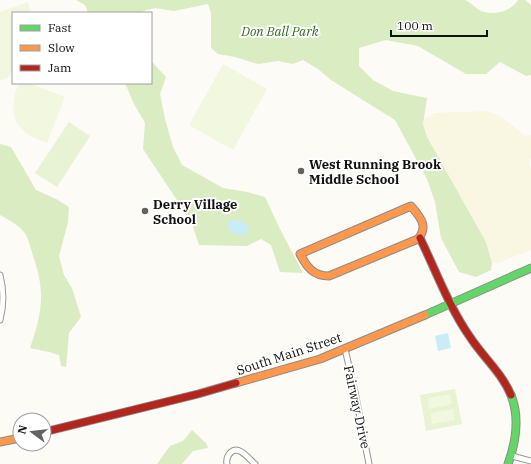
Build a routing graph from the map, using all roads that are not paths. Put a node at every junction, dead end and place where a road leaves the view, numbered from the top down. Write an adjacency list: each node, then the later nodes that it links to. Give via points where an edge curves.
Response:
1 (420, 238): 1 (street, via 424,230 423,224 411,206 300,254 312,272 329,276); 4 (street)
2 (531, 268): 4 (street, South Main Street)
3 (0, 275): 5 (street, via 4,293)
4 (451, 304): 6 (street, South Main Street); 10 (street, via 474,343 509,390 516,422)
5 (0, 320)
6 (345, 350): 7 (street, South Main Street, via 265,376); 14 (street, Fairway Drive)
7 (52, 430)
8 (12, 439): 9 (street)
9 (0, 440)
10 (512, 456): 11 (street); 15 (street)
11 (531, 461)
12 (227, 464): 13 (street, via 229,453 237,450)
13 (255, 464)
14 (369, 464)
15 (508, 464)

